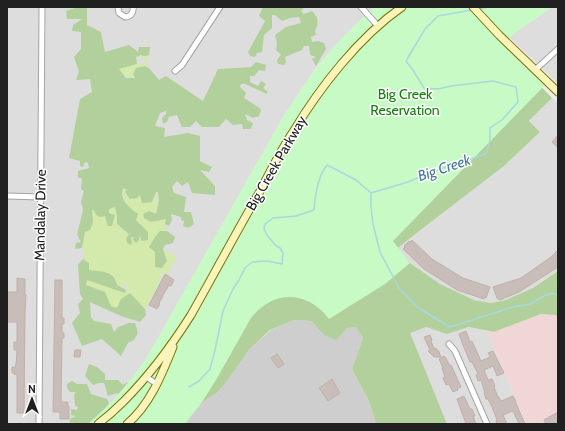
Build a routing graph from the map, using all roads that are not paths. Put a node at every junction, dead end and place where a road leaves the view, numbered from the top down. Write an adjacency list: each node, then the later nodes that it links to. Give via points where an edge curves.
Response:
1 (42, 7): 14 (street, Mandalay Drive)
2 (118, 7): 3 (street, via 119,13 125,17 131,14)
3 (133, 7)
4 (220, 7): 11 (street, via 182,65)
5 (361, 7): 8 (street)
6 (402, 7): 8 (street, Big Creek Parkway)
7 (472, 7): 10 (street)
8 (378, 26): 15 (street, Big Creek Parkway, via 335,72 292,132)
9 (558, 49): 10 (street)
10 (536, 70): 12 (street)
11 (175, 71)
12 (558, 92)
13 (7, 196): 14 (street)
14 (40, 197): 19 (street, Mandalay Drive)
15 (176, 340): 17 (street, Big Creek Parkway); 18 (street, Big Creek Parkway)
16 (449, 344): 22 (street, via 455,351)
17 (146, 377): 18 (street); 20 (street, Big Creek Parkway)
18 (157, 384): 21 (street, Big Creek Parkway, via 136,417)
19 (38, 424)
20 (98, 424)
21 (127, 424)
22 (487, 424)

